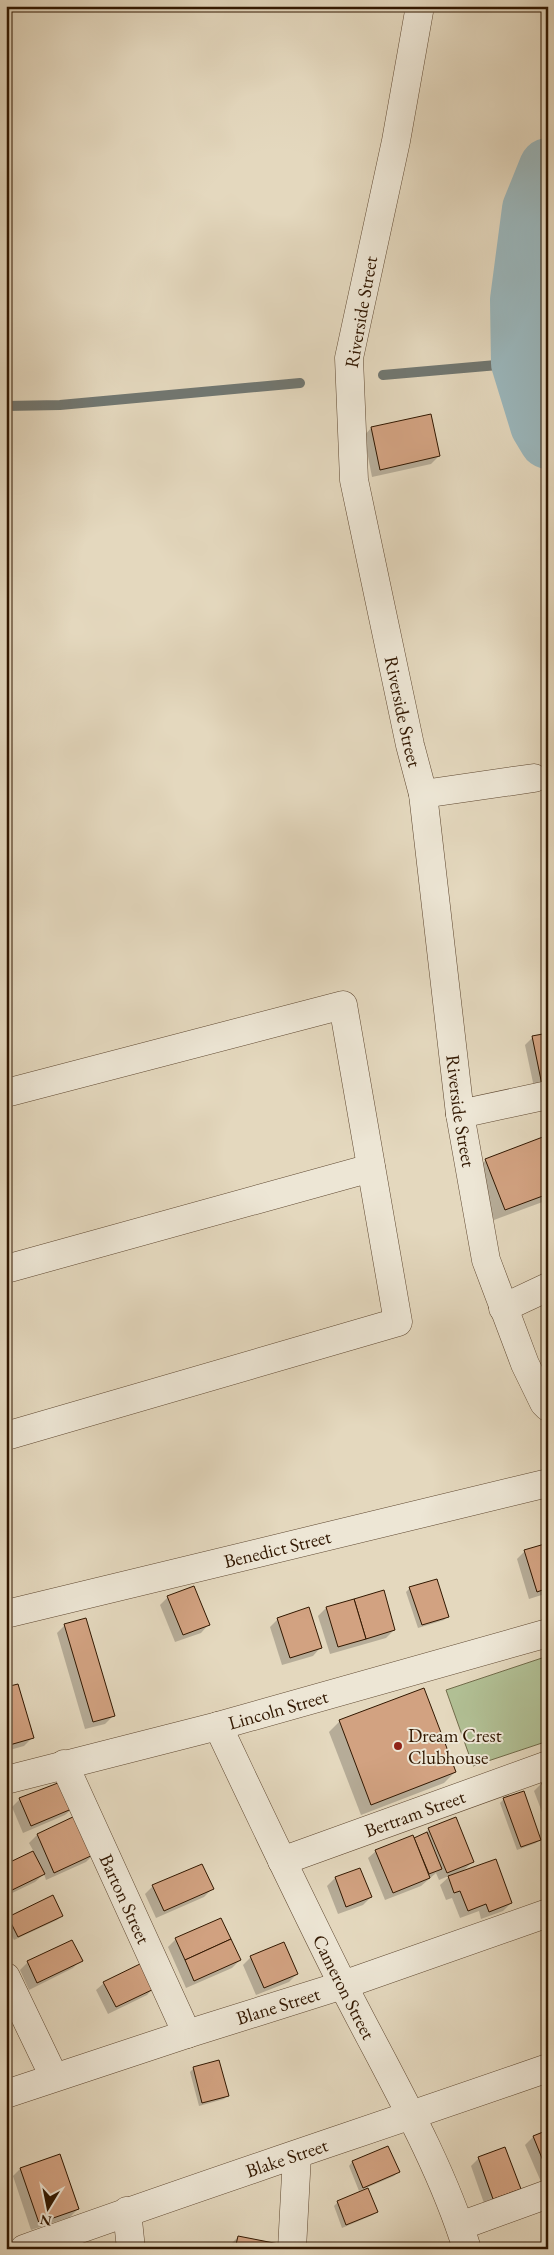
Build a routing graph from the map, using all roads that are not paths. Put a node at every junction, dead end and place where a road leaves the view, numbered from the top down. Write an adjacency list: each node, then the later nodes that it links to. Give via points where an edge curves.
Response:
1 (420, 6): 3 (street, Riverside Street, via 396,141 349,358 354,480)
2 (534, 778): 3 (street)
3 (422, 794): 6 (street, Riverside Street)
4 (6, 1093): 7 (street, via 344,1005)
5 (548, 1095): 6 (street)
6 (460, 1114): 10 (street, Riverside Street, via 486,1260)
7 (371, 1168): 8 (street); 12 (street, via 398,1322)
8 (6, 1269)
9 (548, 1287): 10 (street)
10 (502, 1308): 11 (street, Riverside Street, via 525,1364)
11 (548, 1407)
12 (6, 1436)
13 (548, 1483): 14 (street, Benedict Street)
14 (6, 1614)
15 (548, 1633): 16 (street, Lincoln Street)
16 (218, 1726): 17 (street, Lincoln Street); 20 (street, Cameron Street)
17 (64, 1764): 19 (street, Lincoln Street); 24 (street, Barton Street)
18 (548, 1765): 20 (street, Bertram Street)
19 (6, 1780)
20 (282, 1861): 23 (street, Cameron Street)
21 (548, 1913): 23 (street, Blane Street)
22 (6, 1977): 26 (street)
23 (343, 1986): 24 (street, Blane Street); 28 (street, Cameron Street)
24 (187, 2034): 26 (street, Blane Street)
25 (548, 2068): 28 (street, Blake Street)
26 (54, 2077): 27 (street, Blane Street)
27 (6, 2094)
28 (411, 2116): 29 (street, Blake Street); 32 (street, Cameron Street)
29 (296, 2155): 31 (street, Blake Street); 35 (street)
30 (548, 2194): 32 (street)
31 (127, 2211): 33 (street, Blake Street); 34 (street)
32 (464, 2237)
33 (24, 2249)
34 (131, 2249)
35 (292, 2249)

